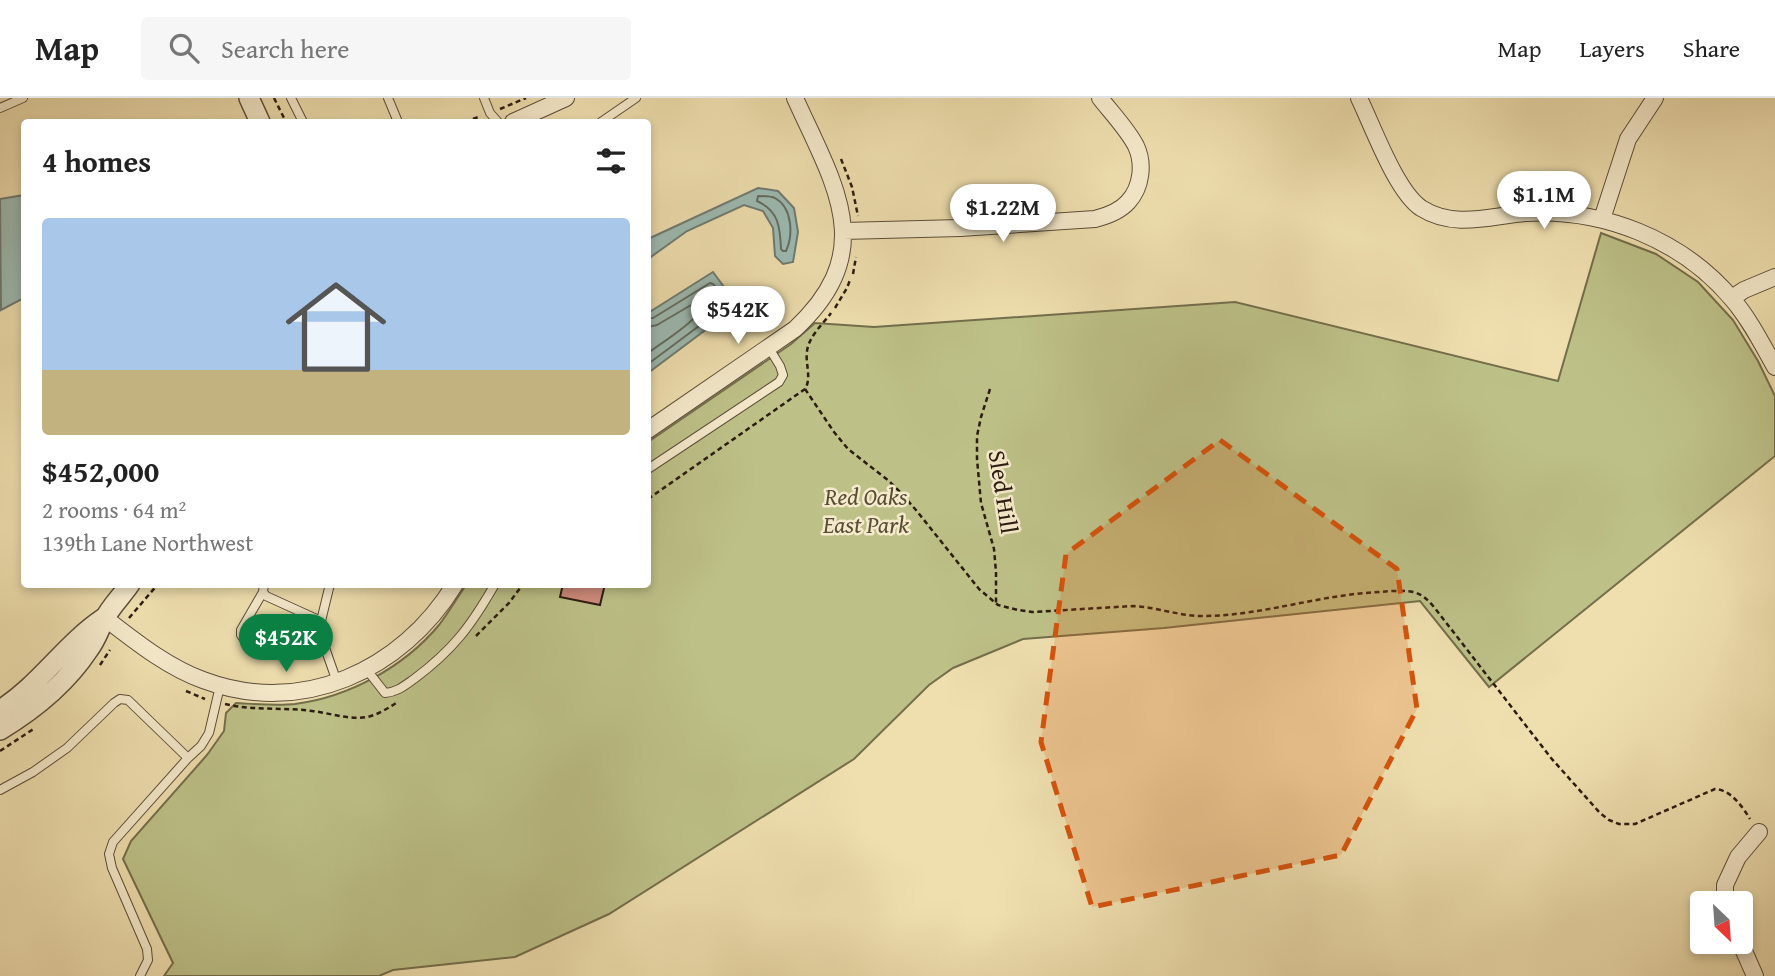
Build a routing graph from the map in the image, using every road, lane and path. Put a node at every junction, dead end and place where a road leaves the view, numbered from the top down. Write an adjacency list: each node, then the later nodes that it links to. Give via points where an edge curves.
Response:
1 (23, 98): 14 (lane)
2 (249, 98): 15 (street)
3 (274, 98): 16 (path)
4 (291, 98): 17 (lane)
5 (388, 98): 18 (lane)
6 (484, 98): 19 (lane)
7 (566, 98): 20 (street)
8 (636, 98): 13 (lane)
9 (795, 98): 23 (street, via 837,196)
10 (1100, 98): 23 (street, via 1141,158 1139,184 1128,202 1110,215 960,228)
11 (1359, 98): 22 (street, via 1405,192 1421,208 1460,220 1546,212)
12 (1655, 98): 22 (street, via 1628,139)
13 (622, 101): 21 (lane)
14 (0, 108)
15 (259, 119)
16 (284, 119)
17 (302, 119)
18 (397, 119)
19 (495, 119)
20 (520, 119)
21 (604, 119)
22 (1602, 219): 25 (street, via 1669,246)
23 (843, 231): 26 (street, via 838,267 822,300)
24 (1775, 276): 25 (street)
25 (1732, 298): 27 (street)
26 (769, 348): 30 (street); 31 (lane, via 783,374 779,382)
27 (1775, 367)
28 (805, 389): 38 (path, via 848,449 900,492 979,589)
29 (990, 389): 38 (path, Sled Hill, via 977,436 977,459 981,503 994,549)
30 (651, 428)
31 (651, 467)
32 (127, 588): 40 (street)
33 (155, 588): 39 (path)
34 (263, 588): 41 (lane, via 266,596); 42 (lane, via 241,630 244,639 281,650)
35 (329, 588): 41 (lane)
36 (452, 588): 43 (street, via 414,636)
37 (493, 588): 43 (lane, via 464,634 434,664 395,692 385,693)
38 (996, 603): 50 (path, via 1032,612 1147,606 1209,616 1365,593 1420,594 1566,776 1609,820 1635,824 1708,791 1723,789)
39 (130, 617)
40 (105, 618): 45 (street, via 184,673); 46 (street); 47 (street, via 86,654 50,695)
41 (321, 621): 42 (lane)
42 (324, 646): 44 (lane)
43 (367, 670): 44 (street)
44 (337, 682): 45 (street, via 281,693)
45 (220, 686): 48 (lane, via 209,733)
46 (0, 710)
47 (0, 730)
48 (188, 758): 49 (lane, via 128,700 120,699 67,748); 53 (lane, via 113,842 109,854 147,949 148,960)
49 (0, 790)
50 (1759, 832): 51 (street, via 1738,857)
51 (1725, 891)
52 (1745, 954): 54 (street)
53 (140, 976)
54 (1755, 976)

